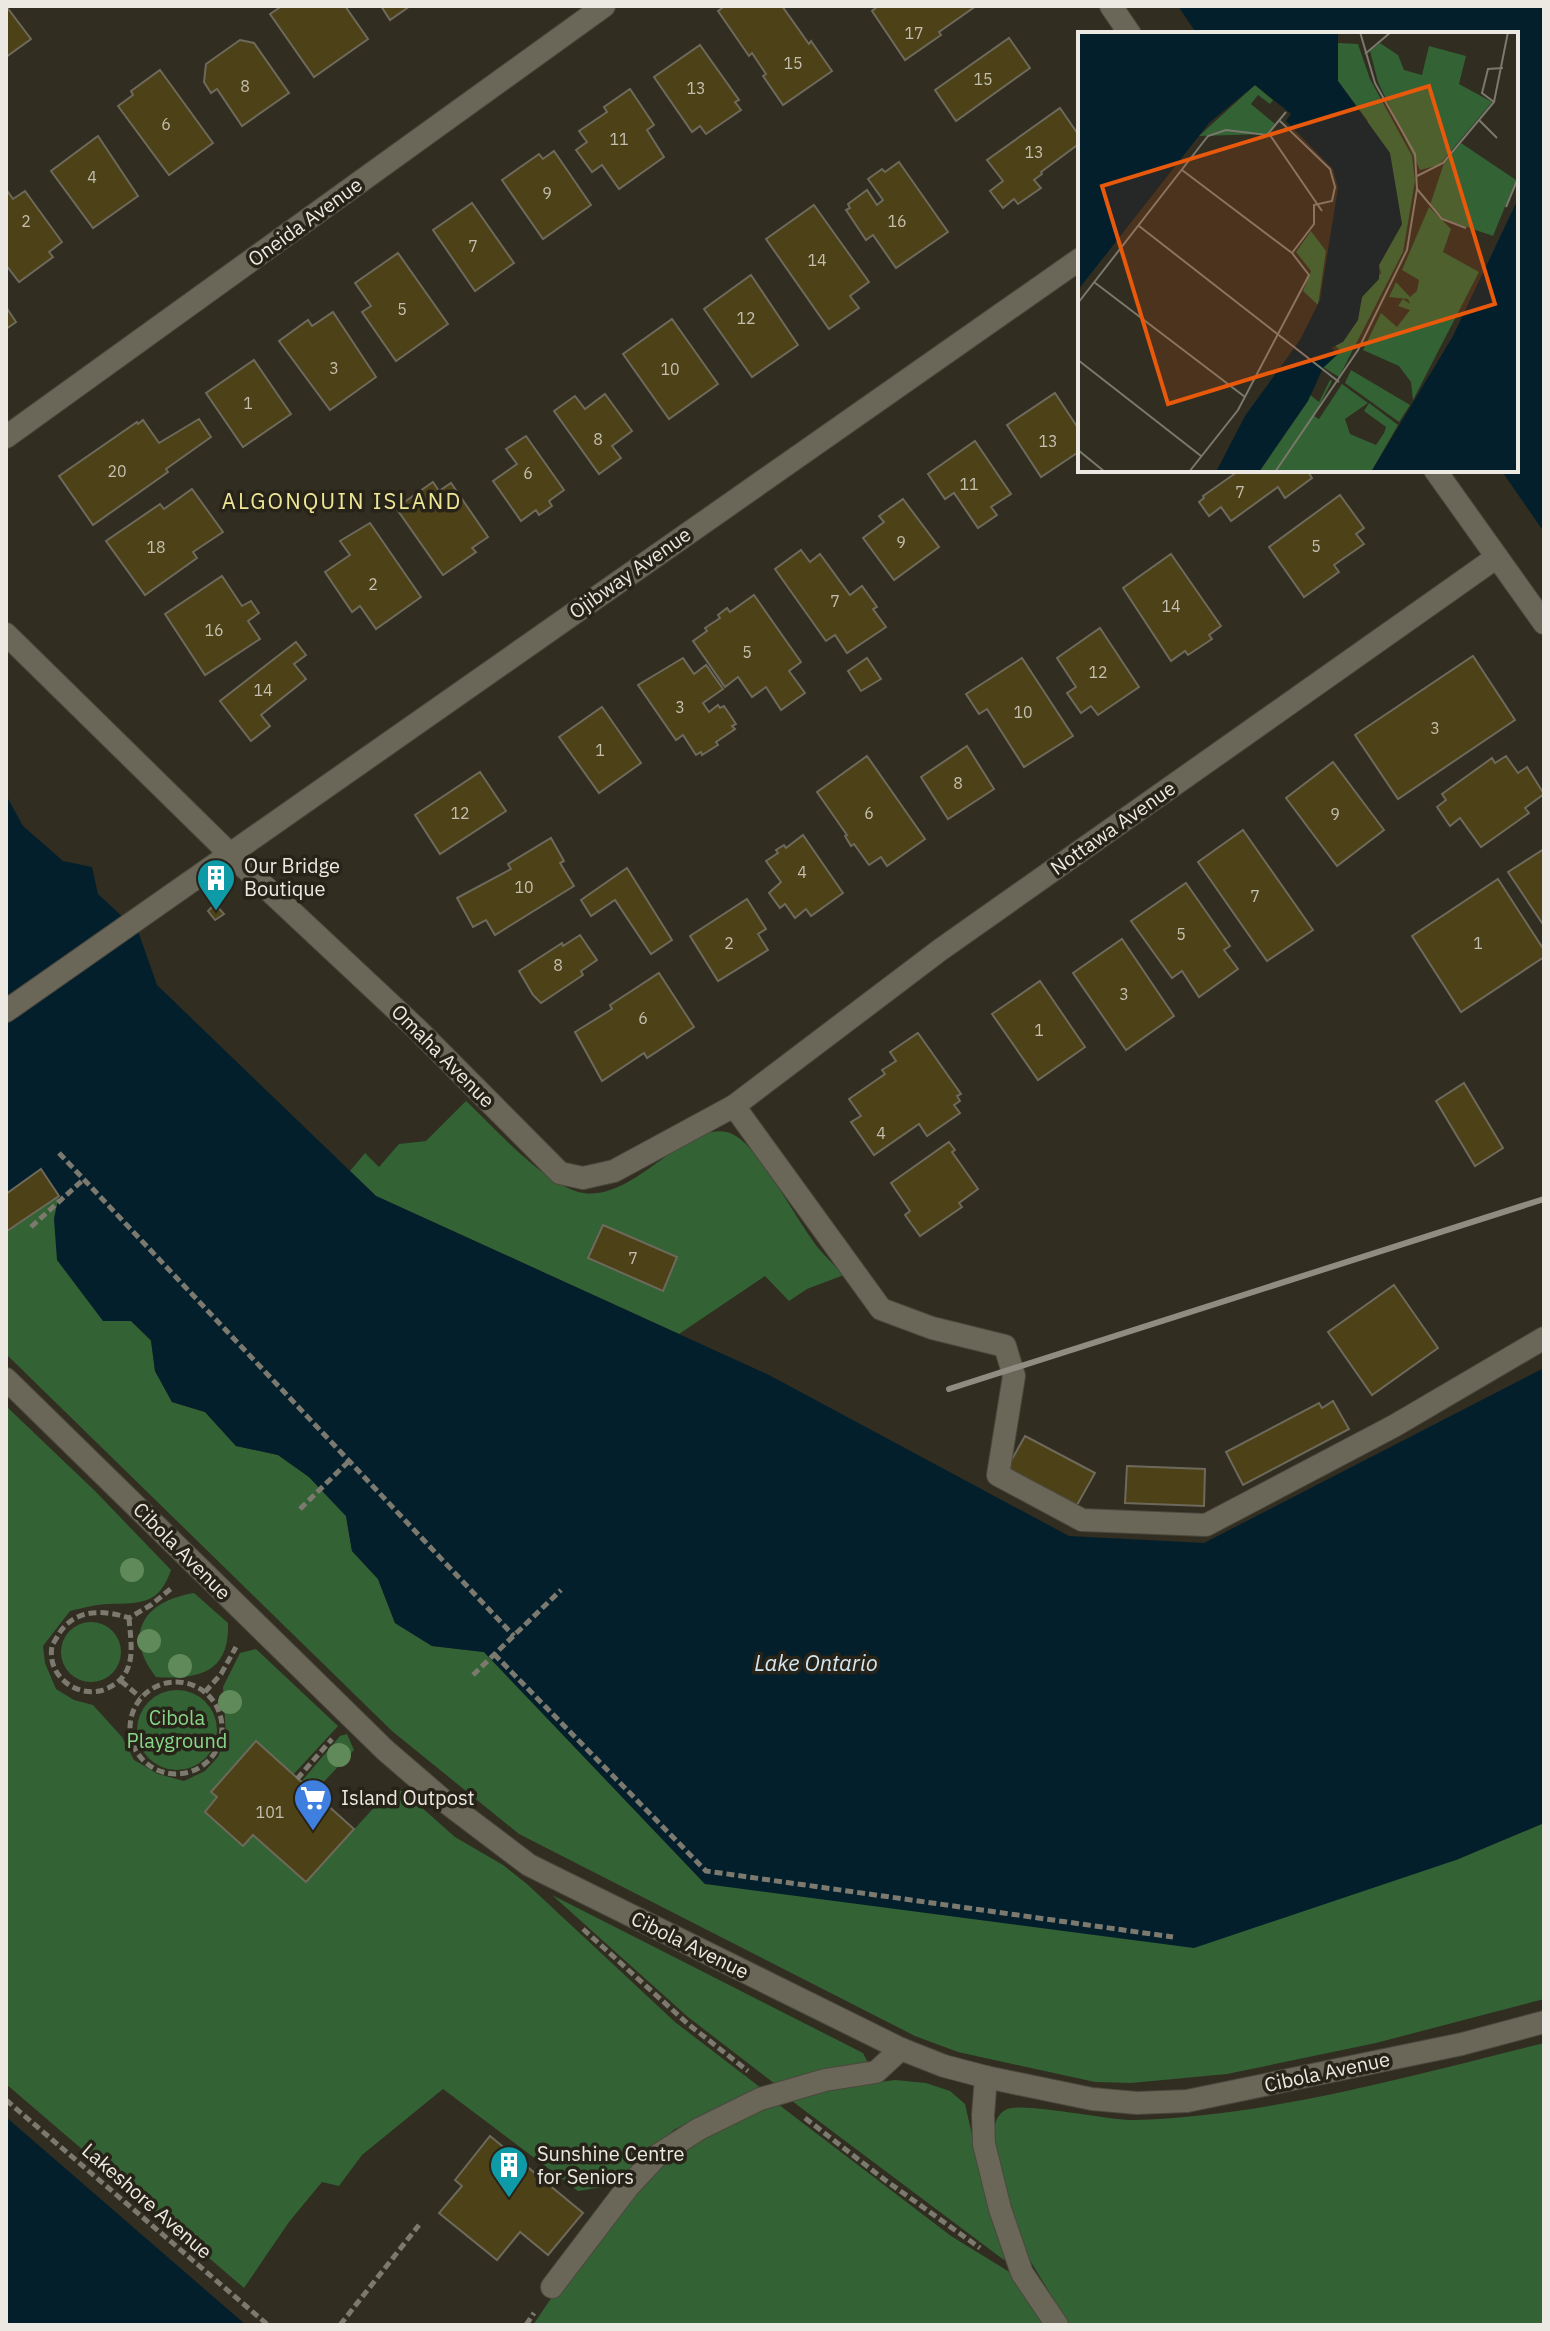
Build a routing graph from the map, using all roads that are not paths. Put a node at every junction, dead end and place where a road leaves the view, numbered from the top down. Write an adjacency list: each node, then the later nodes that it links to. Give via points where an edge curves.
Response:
1 (604, 6): 5 (street, Oneida Avenue)
2 (1111, 6): 3 (street)
3 (1129, 32)
4 (1078, 260): 10 (street, Ojibway Avenue)
5 (6, 437)
6 (1436, 472): 7 (street)
7 (1497, 557): 8 (street); 12 (street, Nottawa Avenue, via 940,950)
8 (1544, 623)
9 (6, 634): 10 (street, Omaha Avenue)
10 (229, 853): 11 (street, Ojibway Avenue); 12 (street, Omaha Avenue, via 418,1030 560,1173 583,1178 614,1171)
11 (6, 1011)
12 (734, 1106): 13 (street, via 881,1309 1005,1346 1014,1376 998,1475 1082,1520 1206,1525 1394,1426)
13 (1544, 1338)
14 (6, 1379): 16 (street, Cibola Avenue, via 351,1717 443,1800 529,1865)
15 (1544, 2022): 17 (street, Cibola Avenue, via 1187,2101 1092,2099)
16 (901, 2049): 17 (street, Cibola Avenue); 18 (street, via 876,2072 760,2099 658,2155)
17 (986, 2077): 19 (street, via 984,2144 1000,2209 1022,2273)
18 (552, 2287)
19 (1057, 2325)

